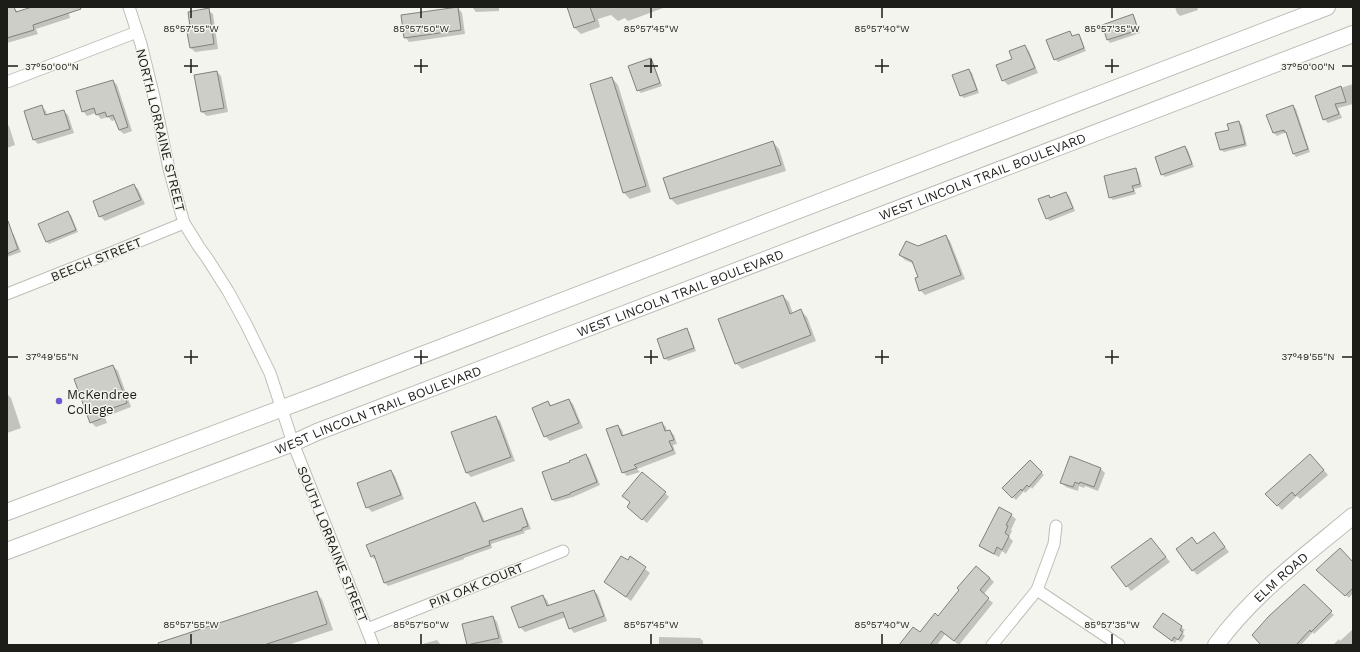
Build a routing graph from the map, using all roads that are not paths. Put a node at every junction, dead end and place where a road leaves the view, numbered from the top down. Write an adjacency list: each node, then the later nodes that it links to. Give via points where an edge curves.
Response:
1 (129, 7): 3 (street, NORTH LORRAINE STREET)
2 (1327, 7): 8 (main road)
3 (137, 32): 5 (street); 6 (street, NORTH LORRAINE STREET)
4 (1353, 34): 9 (main road, WEST LINCOLN TRAIL BOULEVARD)
5 (7, 82)
6 (184, 223): 7 (street, BEECH STREET); 8 (street, NORTH LORRAINE STREET, via 246,324 270,373)
7 (7, 294)
8 (282, 408): 9 (street, NORTH LORRAINE STREET); 10 (main road)
9 (293, 443): 13 (main road, WEST LINCOLN TRAIL BOULEVARD); 16 (street, SOUTH LORRAINE STREET)
10 (7, 512)
11 (1353, 516): 20 (main road, ELM ROAD, via 1268,588 1236,619)
12 (1056, 526): 15 (street, via 1054,544)
13 (7, 551)
14 (563, 551): 16 (street, PIN OAK COURT)
15 (1037, 590): 18 (street); 19 (street)
16 (367, 629): 17 (street, SOUTH LORRAINE STREET)
17 (373, 645)
18 (992, 645)
19 (1119, 645)
20 (1216, 645)

